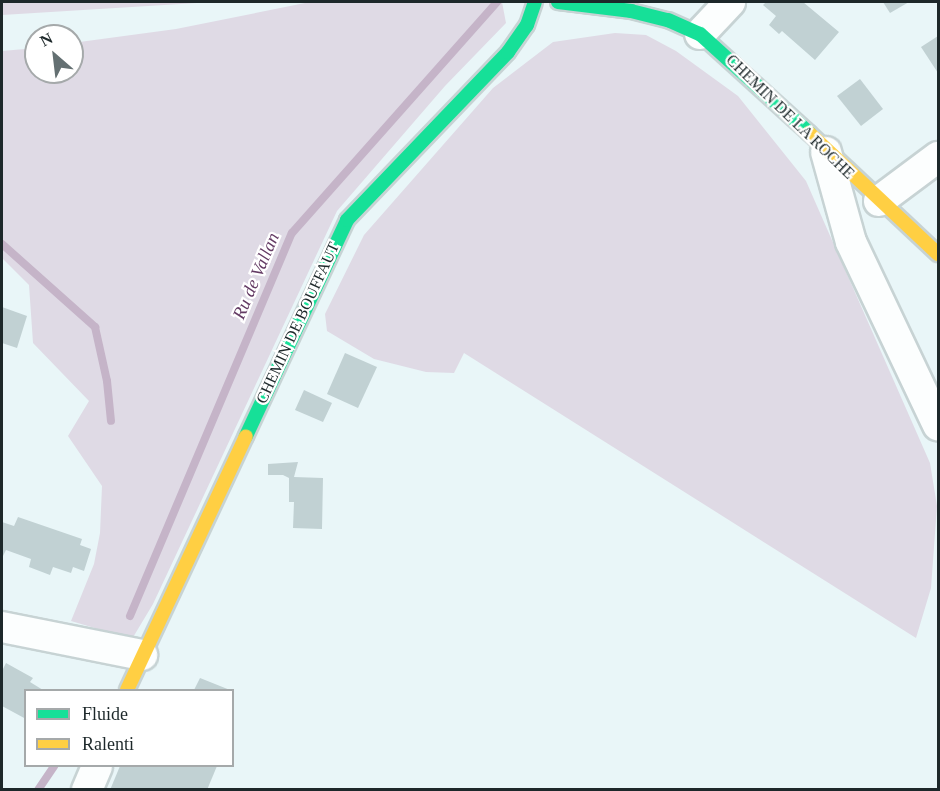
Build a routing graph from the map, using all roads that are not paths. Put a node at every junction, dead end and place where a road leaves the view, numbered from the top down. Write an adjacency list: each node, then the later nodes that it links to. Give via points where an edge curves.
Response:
1 (535, 2): 11 (street, CHEMIN DE BOUFFAUT, via 527,25 508,52 347,220)
2 (558, 2): 4 (street, CHEMIN DE LA ROCHE, via 631,10)
3 (730, 2): 4 (street)
4 (699, 34): 5 (street, CHEMIN DE LA ROCHE)
5 (826, 152): 7 (street, CHEMIN DE LA ROCHE); 9 (street, via 851,242)
6 (939, 157): 7 (street)
7 (879, 201): 8 (street, CHEMIN DE LA ROCHE)
8 (939, 254)
9 (939, 426)
10 (2, 627): 11 (street)
11 (119, 650): 12 (street, CHEMIN DE BOUFFAUT)
12 (127, 689)
13 (96, 767): 14 (street)
14 (87, 789)

